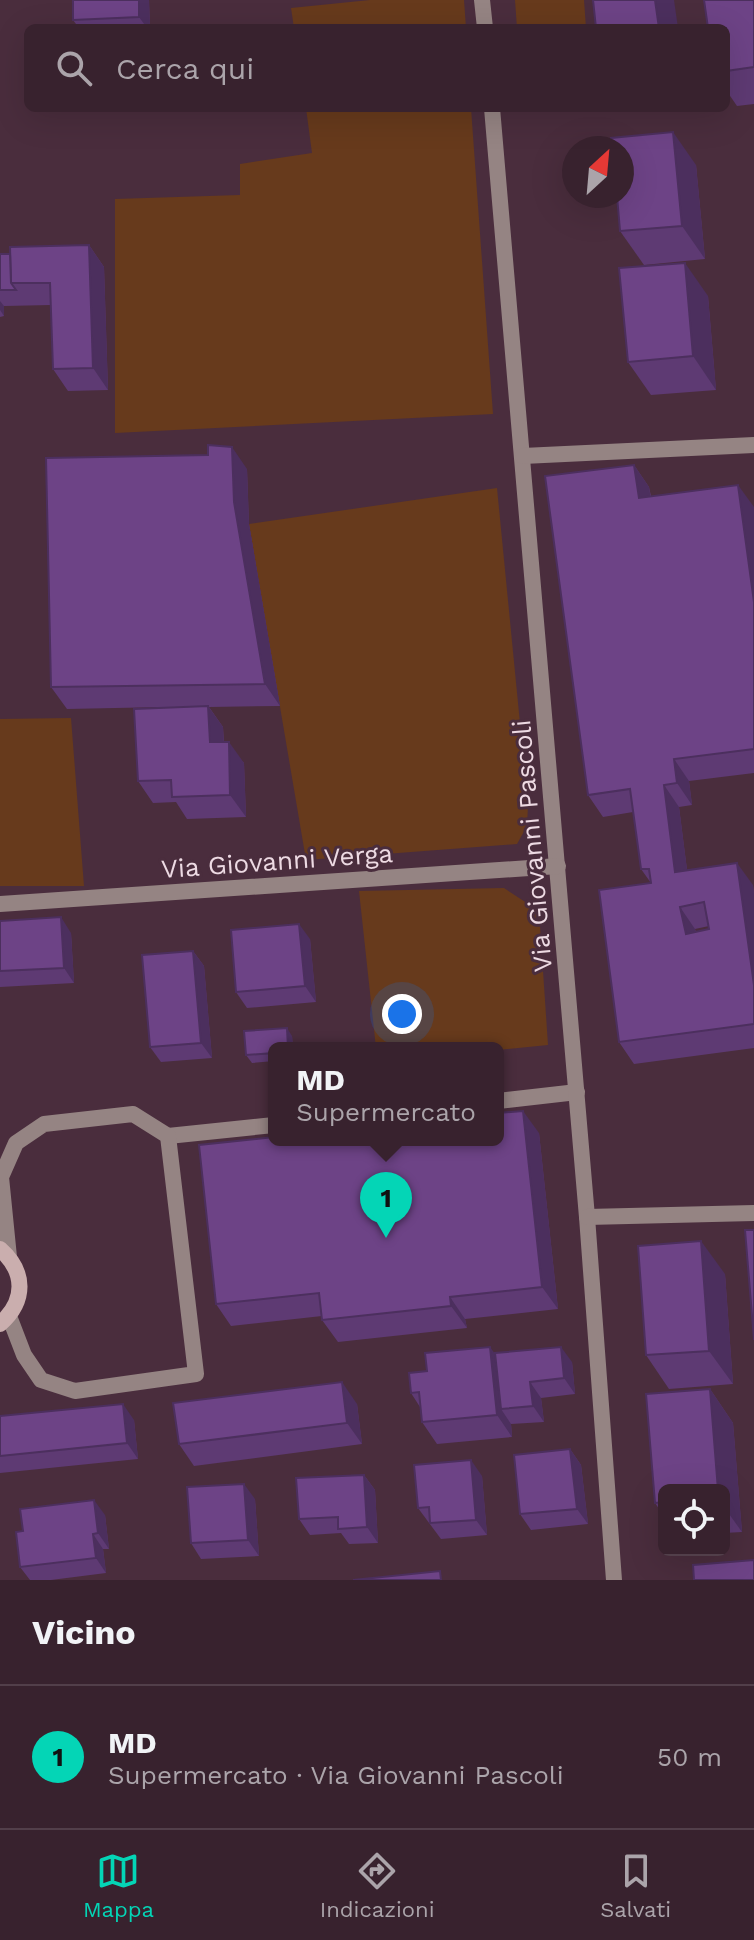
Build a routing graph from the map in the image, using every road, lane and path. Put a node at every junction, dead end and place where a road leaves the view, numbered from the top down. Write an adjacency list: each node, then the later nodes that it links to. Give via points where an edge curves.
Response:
1 (482, 0): 2 (street)
2 (485, 24)
3 (492, 112): 5 (street, Via Giovanni Pascoli)
4 (754, 445): 5 (street)
5 (523, 456): 6 (street, Via Giovanni Pascoli)
6 (558, 866): 7 (street, Via Giovanni Verga); 8 (street, Via Giovanni Pascoli)
7 (0, 904)
8 (577, 1092): 9 (street); 13 (street, Via Giovanni Pascoli)
9 (504, 1100)
10 (268, 1126): 11 (street)
11 (168, 1136): 14 (street, via 133,1114 44,1124 16,1143 1,1177); 15 (street, via 196,1374 75,1391 41,1380)
12 (754, 1213): 13 (street)
13 (587, 1217): 16 (street, Via Giovanni Pascoli)
14 (4, 1253): 15 (main road, via 16,1268 19,1293)
15 (4, 1320)
16 (614, 1580)

